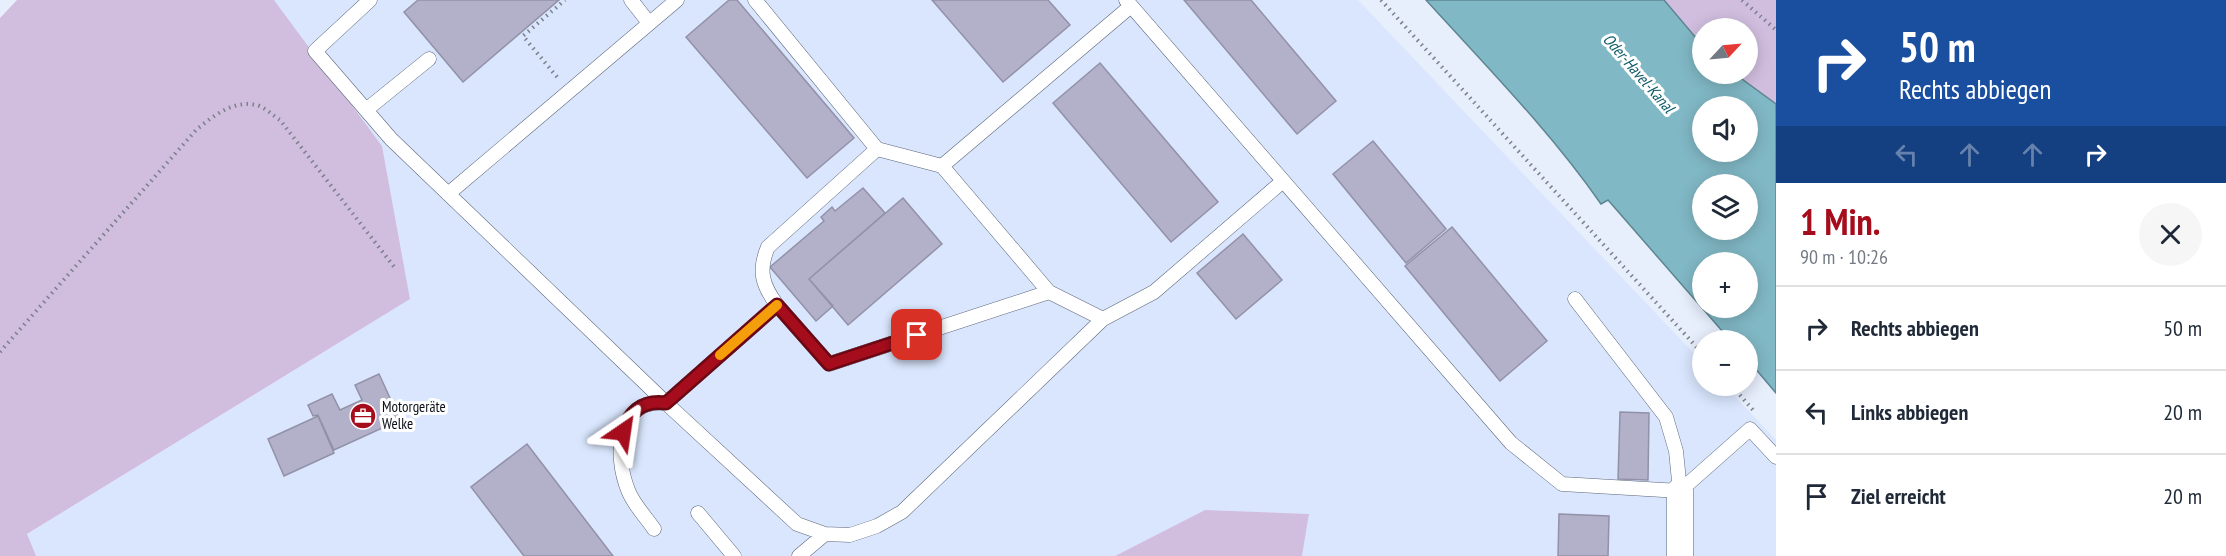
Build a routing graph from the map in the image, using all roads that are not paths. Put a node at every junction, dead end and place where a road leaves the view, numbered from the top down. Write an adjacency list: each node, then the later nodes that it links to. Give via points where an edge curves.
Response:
1 (370, 0): 8 (lane, via 315,51)
2 (630, 0): 6 (lane)
3 (676, 0): 6 (lane)
4 (755, 0): 9 (lane)
5 (1128, 3): 10 (lane); 11 (lane)
6 (649, 23): 12 (lane)
7 (429, 59): 8 (lane)
8 (366, 110): 12 (lane)
9 (877, 149): 10 (lane); 15 (lane, via 768,247 762,261 762,276)
10 (942, 166): 13 (lane)
11 (1283, 181): 16 (lane, via 1154,292); 19 (lane, via 1511,443 1562,484)
12 (448, 194): 17 (lane)
13 (1050, 292): 15 (lane, via 829,364); 16 (lane)
14 (1575, 298): 19 (lane, via 1666,417 1676,451)
15 (777, 305): 17 (lane)
16 (1103, 320): 22 (lane, via 902,512 850,535)
17 (666, 403): 21 (lane, via 640,406 628,416 623,432 620,464 628,492); 22 (lane, via 797,524)
18 (1776, 457): 19 (lane, via 1750,429)
19 (1680, 491): 25 (street)
20 (698, 513): 23 (lane)
21 (654, 529)
22 (825, 534): 24 (lane)
23 (734, 556)
24 (800, 556)
25 (1680, 556)

